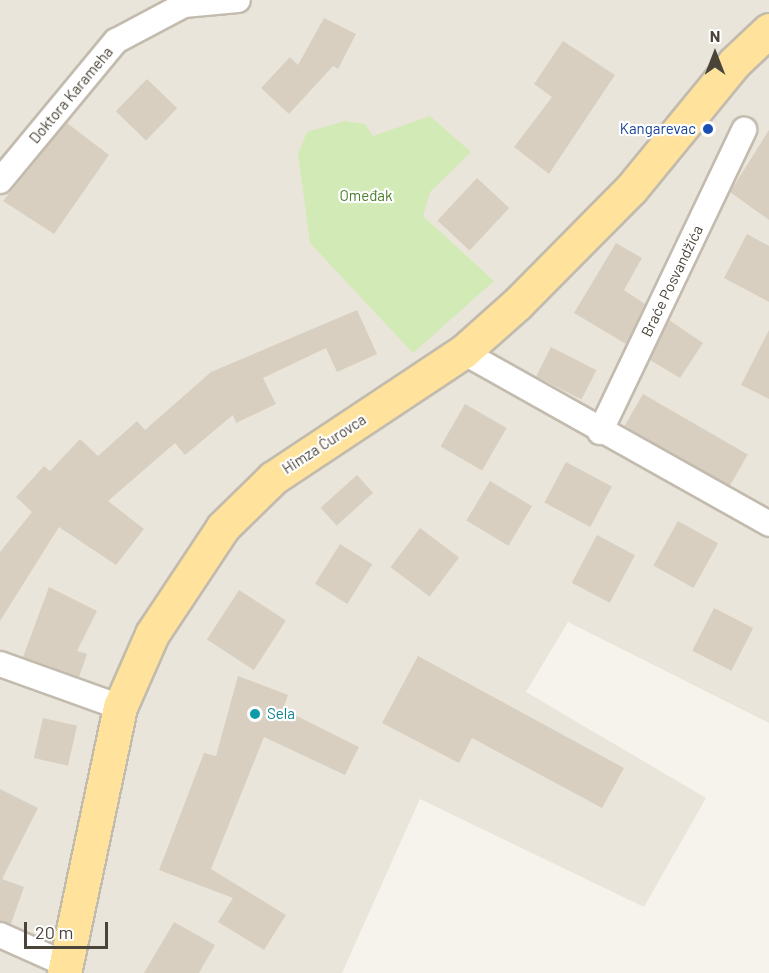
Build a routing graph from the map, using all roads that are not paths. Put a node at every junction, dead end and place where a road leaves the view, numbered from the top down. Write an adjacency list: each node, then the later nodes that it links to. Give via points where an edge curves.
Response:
1 (226, 1): 4 (street, Doktora Karameha, via 184,5 116,41)
2 (769, 30): 5 (main road, Himza Ćurovca, via 734,63 631,189)
3 (744, 130): 6 (street, Braće Posvandžića)
4 (0, 181)
5 (463, 352): 6 (street); 9 (main road, Himza Ćurovca, via 273,478 223,527 152,634)
6 (600, 432): 7 (street)
7 (766, 516)
8 (0, 664): 9 (street)
9 (120, 707): 11 (main road, Himza Ćurovca)
10 (0, 936): 11 (street)
11 (65, 969)

